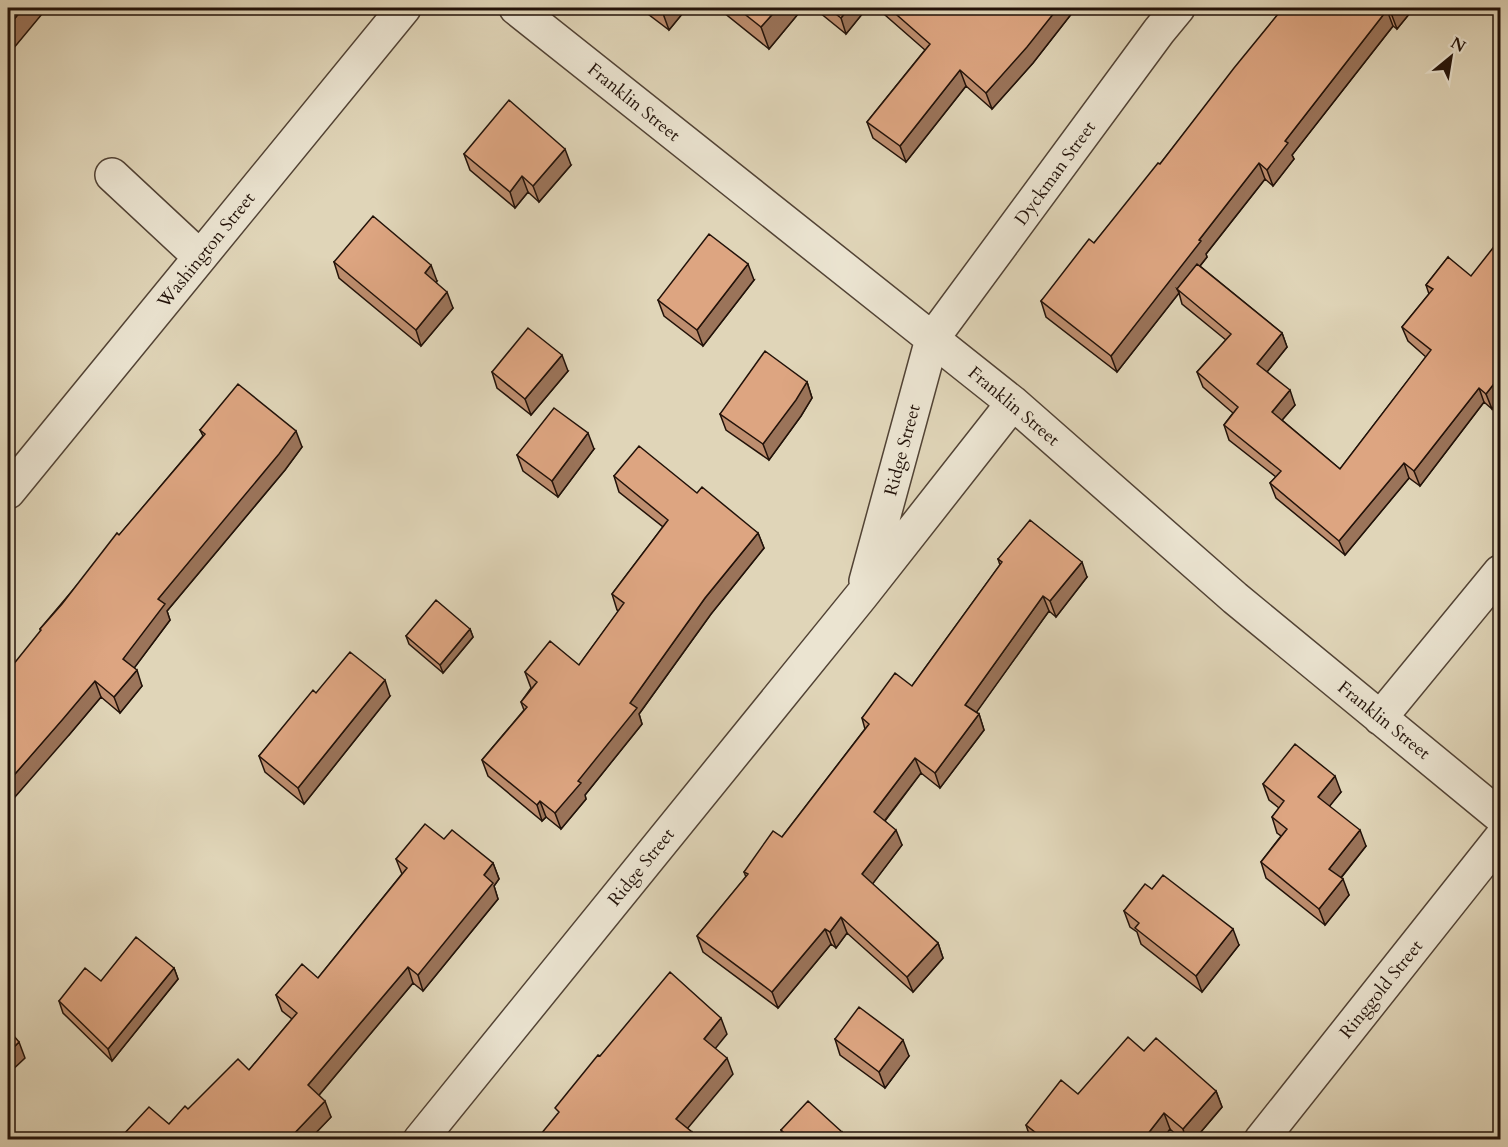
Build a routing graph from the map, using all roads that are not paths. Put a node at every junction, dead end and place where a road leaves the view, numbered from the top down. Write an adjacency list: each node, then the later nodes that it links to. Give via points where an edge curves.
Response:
1 (404, 8): 5 (street, Washington Street)
2 (516, 8): 6 (street, Franklin Street)
3 (1178, 8): 6 (street, Dyckman Street)
4 (112, 175): 5 (street)
5 (200, 257): 8 (street, Washington Street)
6 (932, 339): 7 (street, Franklin Street); 10 (street, Ridge Street)
7 (1013, 403): 10 (street, Ridge Street); 11 (street, Franklin Street, via 1235,598)
8 (8, 492)
9 (1500, 572): 11 (street)
10 (862, 595): 14 (street, Ridge Street)
11 (1380, 718): 12 (street, Franklin Street)
12 (1500, 816)
13 (1500, 839): 15 (street, Ringgold Street)
14 (420, 1140)
15 (1261, 1140)

